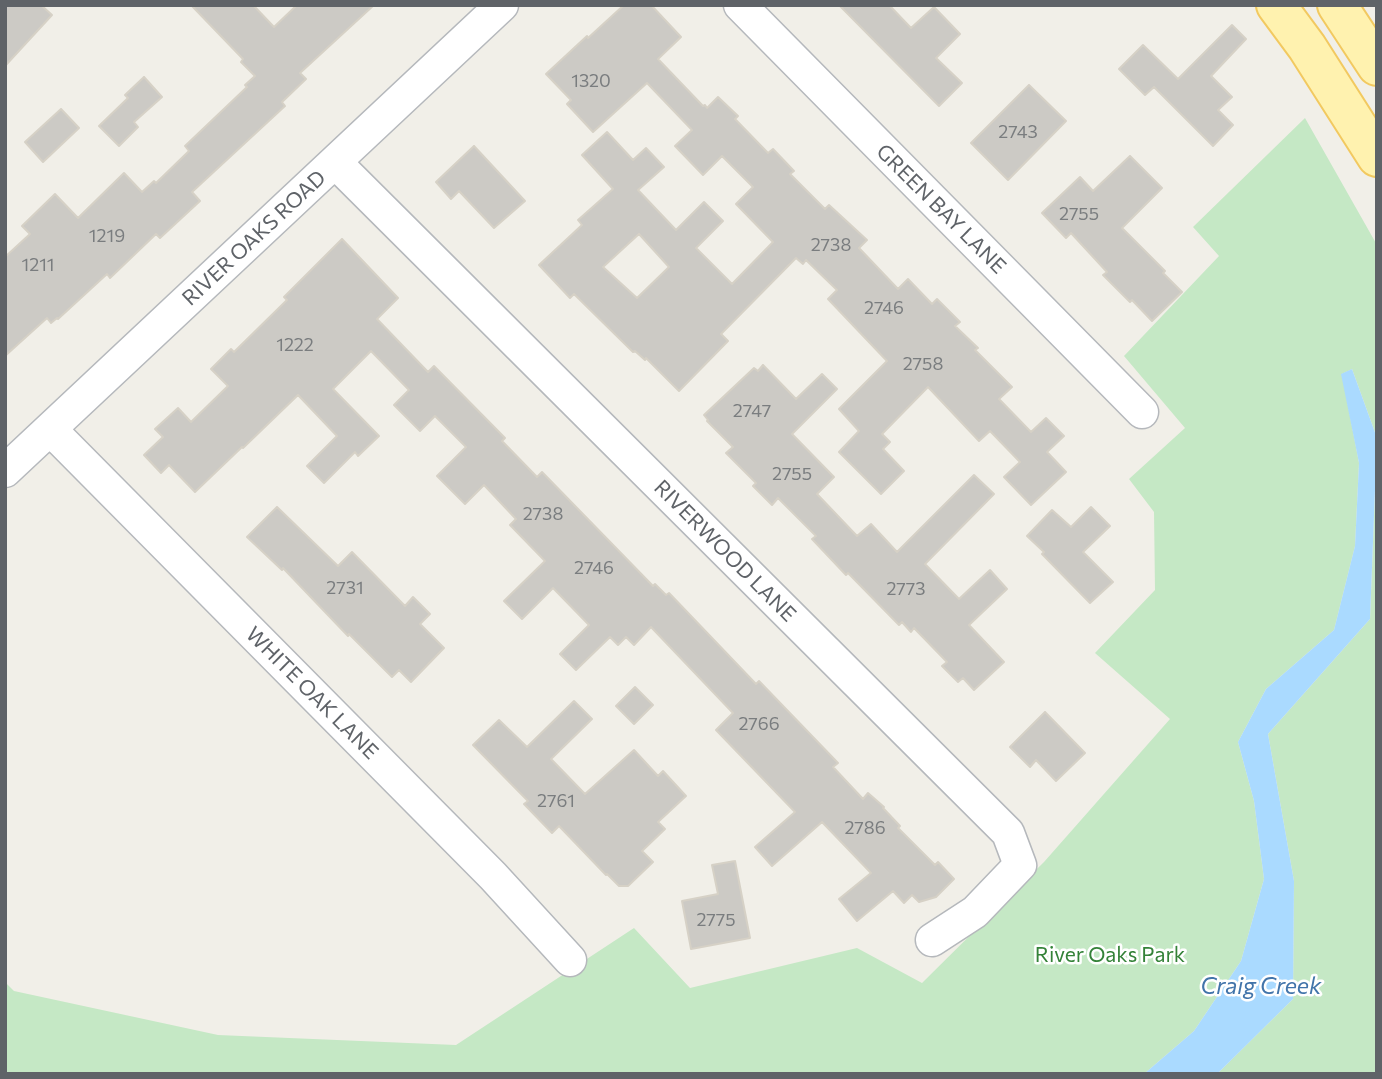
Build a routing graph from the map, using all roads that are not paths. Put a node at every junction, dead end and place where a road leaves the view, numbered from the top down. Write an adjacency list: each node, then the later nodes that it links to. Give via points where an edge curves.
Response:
1 (502, 5): 7 (street, RIVER OAKS ROAD)
2 (740, 5): 8 (street, GREEN BAY LANE)
3 (1276, 5): 6 (main road)
4 (1337, 5): 5 (main road)
5 (1377, 66)
6 (1377, 157)
7 (335, 162): 9 (street, RIVER OAKS ROAD); 11 (street, RIVERWOOD LANE, via 1008,832 1020,865 975,912)
8 (1142, 412)
9 (50, 429): 10 (street, RIVER OAKS ROAD); 12 (street, WHITE OAK LANE, via 493,876)
10 (5, 471)
11 (932, 940)
12 (570, 960)

